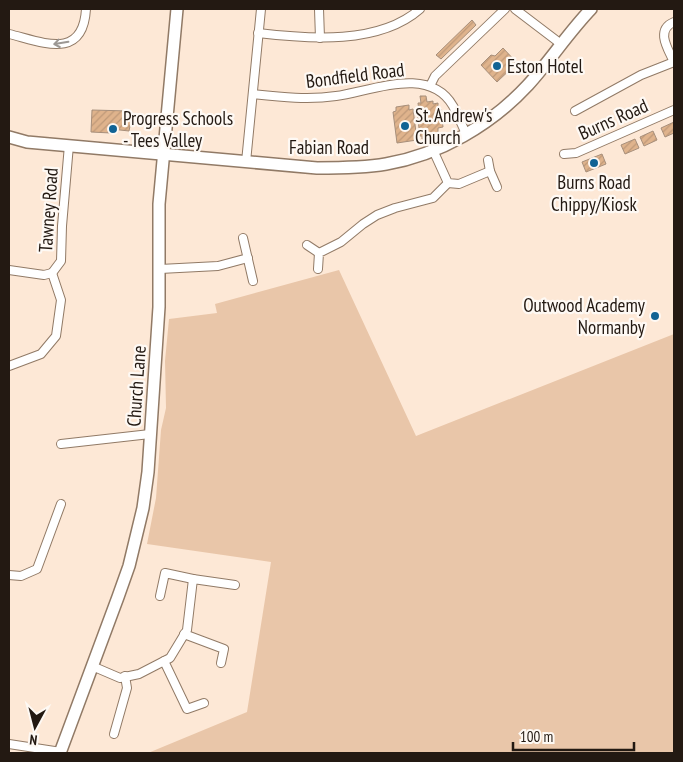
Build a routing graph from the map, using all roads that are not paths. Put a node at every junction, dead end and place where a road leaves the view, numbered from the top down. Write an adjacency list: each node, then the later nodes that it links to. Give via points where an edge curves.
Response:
1 (86, 9): 10 (street, one-way to 10, via 85,23 74,40 57,45)
2 (178, 9): 23 (street, Church Lane)
3 (260, 9): 11 (street)
4 (319, 9): 12 (street)
5 (420, 9): 12 (street, via 405,20 384,28 344,37)
6 (505, 9): 15 (street, via 435,76)
7 (515, 9): 13 (street)
8 (591, 9): 13 (street, Fabian Road)
9 (674, 22): 14 (street, via 665,29 664,37)
10 (9, 34)
11 (258, 34): 12 (street); 16 (street)
12 (320, 38)
13 (562, 44): 19 (street, Fabian Road, via 520,93)
14 (674, 62): 17 (street, via 641,75)
15 (430, 86): 16 (street, Bondfield Road, via 397,84 354,94 314,98); 19 (street, Bondfield Road, via 453,106)
16 (253, 94): 26 (street)
17 (575, 110)
18 (674, 110): 24 (street, Burns Road, via 576,153)
19 (466, 134): 22 (street, Fabian Road)
20 (9, 137): 21 (street, Fabian Road, via 27,142)
21 (69, 145): 23 (street, Fabian Road); 37 (street, Tawney Road, via 61,262)
22 (433, 150): 26 (street, Fabian Road, via 409,159 353,168); 28 (street)
23 (164, 154): 26 (street, Fabian Road); 34 (street, Church Lane, via 158,231)
24 (564, 154)
25 (488, 160): 27 (street)
26 (246, 162)
27 (490, 171): 28 (street, via 459,184); 29 (street)
28 (448, 183): 32 (street, via 432,198 376,215 341,242)
29 (497, 188)
30 (243, 238): 33 (street)
31 (307, 245): 32 (street)
32 (319, 253): 35 (street)
33 (248, 258): 34 (street, via 218,266); 38 (street)
34 (160, 269): 40 (street, Church Lane)
35 (318, 269)
36 (9, 270): 37 (street, via 44,275)
37 (52, 273): 39 (street, Tawney Road, via 61,300 56,336 41,354)
38 (254, 280)
39 (9, 366)
40 (150, 434): 41 (street); 50 (street, Church Lane, via 144,508 129,566)
41 (61, 444)
42 (61, 504): 43 (street, via 37,569 21,576)
43 (9, 575)
44 (193, 579): 45 (street); 46 (street, via 165,573); 47 (street)
45 (236, 585)
46 (160, 596)
47 (184, 634): 48 (street, via 170,658); 49 (street, via 224,649)
48 (164, 661): 51 (street, via 139,674); 52 (street, via 187,710)
49 (221, 663)
50 (92, 666): 51 (street, via 120,678); 55 (street, Church Lane)
51 (125, 676): 53 (street, via 126,688)
52 (204, 703)
53 (114, 734)
54 (9, 744): 55 (street)
55 (61, 752)

